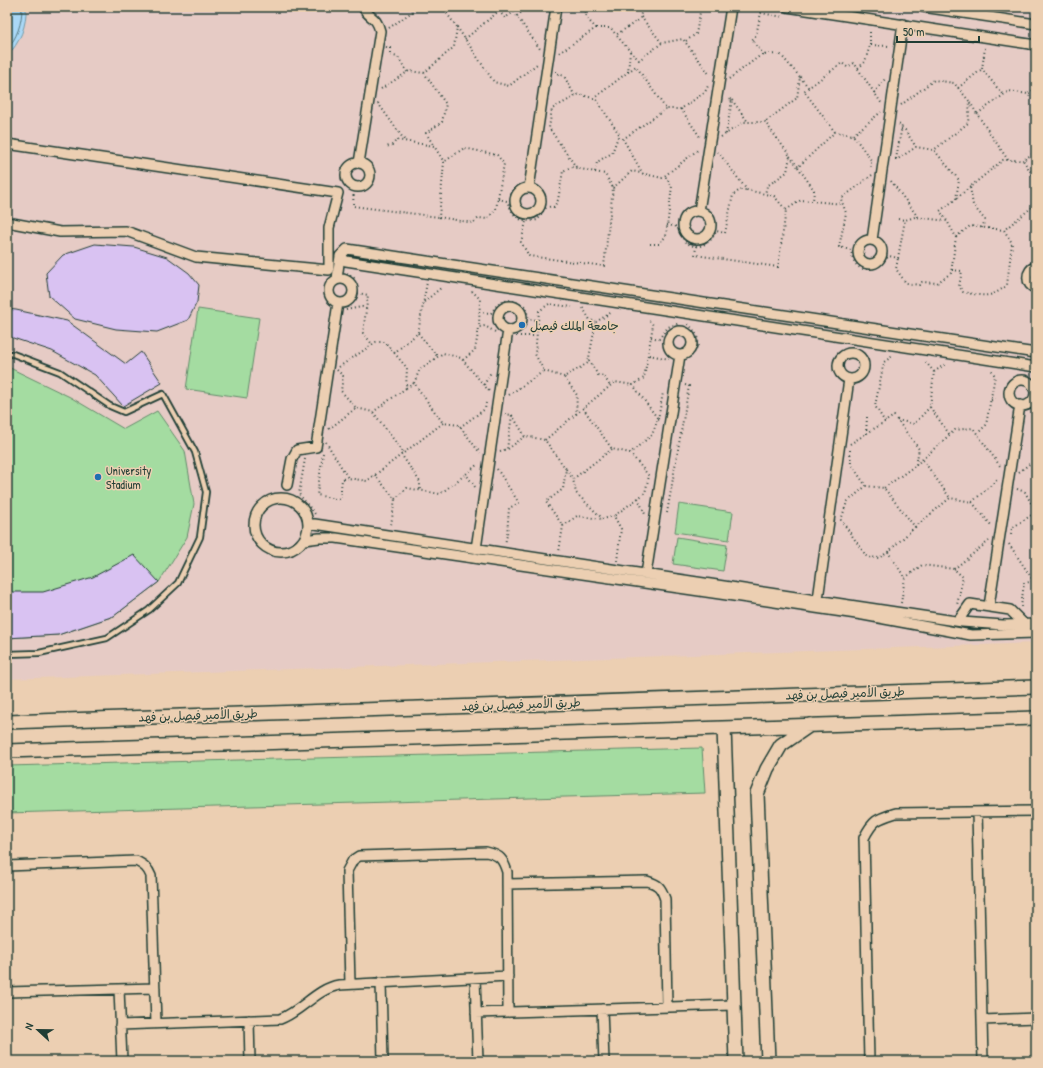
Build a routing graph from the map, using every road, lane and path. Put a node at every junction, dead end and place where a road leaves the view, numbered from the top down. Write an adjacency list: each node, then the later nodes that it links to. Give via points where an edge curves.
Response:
1 (363, 7): 90 (street, via 377,21 380,31)
2 (419, 7): 21 (path)
3 (442, 7): 13 (path)
4 (454, 7): 13 (path)
5 (528, 7): 14 (path)
6 (556, 7): 101 (street)
7 (586, 7): 20 (path, via 588,21)
8 (642, 7): 15 (path)
9 (701, 7): 26 (path, via 696,34)
10 (731, 7): 83 (street)
11 (787, 7): 17 (street)
12 (923, 7): 18 (street)
13 (447, 13): 19 (path)
14 (517, 16): 24 (path, via 514,12 506,18 499,11); 35 (path, via 541,50)
15 (641, 17): 23 (path); 27 (path)
16 (790, 18): 34 (path, via 760,13 756,35 752,40)
17 (902, 24): 29 (street); 123 (street)
18 (1036, 24)
19 (457, 28): 24 (path); 44 (path, via 454,47)
20 (596, 28): 23 (path, via 611,28); 33 (path)
21 (388, 29)
22 (864, 29): 28 (path, via 872,31)
23 (616, 35): 31 (path)
24 (465, 39): 37 (path, via 494,82 510,86)
25 (385, 41): 42 (path, via 384,47 390,48 390,55 398,57)
26 (686, 41): 27 (path, via 683,38); 46 (path)
27 (662, 43): 36 (path)
28 (870, 45): 32 (path, via 892,46); 40 (path, via 865,62)
29 (1036, 45)
30 (985, 48): 41 (path)
31 (630, 51): 36 (path); 43 (path)
32 (890, 52)
33 (559, 54)
34 (764, 55): 45 (path, via 780,54); 49 (path, via 729,79)
35 (540, 56)
36 (639, 60): 39 (path)
37 (540, 62)
38 (557, 66): 57 (path, via 556,73 564,76)
39 (636, 66): 43 (path); 65 (path)
40 (858, 68): 50 (path, via 854,63 847,67 842,63); 54 (path)
41 (982, 69): 51 (path); 56 (path)
42 (407, 72): 44 (path); 53 (path)
43 (628, 72): 59 (path)
44 (424, 73): 80 (path, via 446,104 442,122 426,133)
45 (800, 77): 50 (path); 69 (path, via 797,98)
46 (712, 78)
47 (886, 78): 54 (path)
48 (709, 85): 66 (path, via 705,92)
49 (728, 85)
50 (809, 88): 72 (path, via 804,91)
51 (958, 88): 62 (path); 64 (path, via 954,83 934,80)
52 (1036, 88): 55 (path)
53 (378, 90)
54 (874, 93): 75 (path, via 885,109)
55 (1028, 94): 56 (path, via 1008,91); 63 (path)
56 (1003, 95): 67 (path)
57 (575, 96): 59 (path, via 579,94); 93 (path, via 552,109 549,128)
58 (725, 97): 61 (path)
59 (593, 99): 73 (path)
60 (376, 100): 78 (path)
61 (732, 100): 68 (path); 74 (path)
62 (970, 102): 67 (path); 84 (path, via 968,123)
63 (1036, 105)
64 (898, 107)
65 (666, 109): 66 (path); 76 (path)
66 (681, 109): 83 (path, via 700,136)
67 (978, 114): 88 (path)
68 (748, 122): 69 (path); 74 (path)
69 (765, 122): 104 (path, via 790,156 788,172 768,186)
70 (896, 123): 71 (path, via 902,126)
71 (901, 129): 82 (path, via 905,130); 87 (path)
72 (835, 132)
73 (619, 134): 76 (path); 94 (path, via 612,153 597,162)
74 (726, 134): 77 (path)
75 (852, 135)
76 (623, 139): 95 (path)
77 (717, 139)
78 (405, 142): 80 (path); 81 (path, via 397,140)
79 (7, 144): 117 (street, via 338,193 329,228 329,270 196,257 126,231 60,232)
80 (434, 146): 91 (path)
81 (386, 147)
82 (916, 147): 84 (path); 87 (path)
83 (704, 149): 96 (path); 103 (path, via 717,150); 111 (street)
84 (934, 150): 106 (path, via 959,180)
85 (1036, 152): 89 (path)
86 (891, 158): 87 (path)
87 (896, 159)
88 (1008, 160): 89 (path); 100 (path, via 1003,160)
89 (1023, 160): 98 (path)
90 (358, 162): 99 (street, via 346,171 348,182); 99 (street, via 366,166 370,177 366,184)
91 (444, 162): 105 (path, via 464,148 497,155 504,164); 112 (path)
92 (798, 167): 107 (path, via 814,190)
93 (577, 168): 94 (path); 118 (path, via 571,167 563,171 558,200 554,207 544,208 538,220)
94 (595, 172): 102 (path, via 605,174)
95 (643, 174): 96 (path, via 662,178); 102 (path, via 632,171)
96 (665, 176): 119 (path, via 672,186)
97 (888, 177): 113 (path)
98 (1036, 180)
99 (354, 187): 112 (path, via 353,206)
100 (970, 187): 106 (path); 120 (path, via 973,205 985,220)
101 (529, 188)
102 (613, 188): 118 (path, via 604,266 529,256 521,242)
103 (748, 190): 104 (path); 124 (path, via 740,190 733,195 725,233 716,231 710,242 704,246)
104 (765, 194): 110 (path, via 774,196)
105 (498, 199): 112 (path, via 496,209 486,219 479,218 473,224); 118 (path, via 507,201 517,218)
106 (956, 199): 116 (path, via 940,211)
107 (813, 201): 108 (path); 110 (path, via 801,200)
108 (843, 204)
109 (1036, 204): 121 (path)
110 (786, 210): 124 (path, via 778,267 695,255)
111 (699, 211): 124 (street, via 709,218 711,227 707,234); 124 (street, via 690,213 683,225 686,233)
112 (439, 217)
113 (918, 217)
114 (898, 219): 115 (path)
115 (905, 220)
116 (947, 221)
117 (7, 222)
118 (526, 222)
119 (667, 225): 124 (path, via 679,227 684,240 689,244); 125 (path, via 666,236 658,244)
120 (982, 228): 121 (path); 122 (path, via 970,226)
121 (1004, 230): 128 (path, via 1012,243 1007,285 996,294 985,296 963,292 959,286 962,271)
122 (956, 237)
123 (872, 240)
124 (696, 242)
125 (650, 244)
126 (343, 258): 129 (street); 130 (street); 137 (path, via 345,271 354,278 358,293 368,295); 148 (street, via 347,249)
127 (1036, 266): 132 (street, via 1030,270 1027,277 1030,285)
128 (951, 270)
129 (429, 274): 134 (path); 160 (street)
130 (337, 279): 135 (street, via 331,284 329,291 331,299); 135 (street, via 349,281 353,292 346,302)
131 (447, 288): 134 (path, via 441,287)
132 (1036, 289)
133 (467, 290): 138 (path, via 473,291 480,299)
134 (424, 302): 145 (path)
135 (338, 303): 198 (street, via 316,447)
136 (362, 307): 137 (path)
137 (366, 309): 146 (path, via 363,333)
138 (480, 312): 141 (path, via 491,313 499,302 512,300 525,306 529,319); 143 (path)
139 (618, 312): 142 (path, via 611,312)
140 (647, 315): 150 (path, via 653,325)
141 (538, 320): 142 (path, via 539,311 548,304 584,309 590,320); 162 (path, via 535,354)
142 (596, 322): 156 (path)
143 (479, 327): 144 (path, via 485,326); 155 (path, via 475,350)
144 (504, 332): 246 (street)
145 (418, 333): 147 (path); 153 (path)
146 (372, 344): 147 (path, via 386,342); 180 (path, via 336,368 344,376 341,391)
147 (394, 353): 170 (path, via 407,368)
148 (1036, 353)
149 (7, 354): 264 (lane, via 60,372 110,406 124,412 163,394 195,452 206,492 200,537 178,583 149,610 107,638 39,653)
150 (648, 354): 158 (path, via 669,358); 168 (path, via 644,378)
151 (680, 355): 253 (street)
152 (895, 355): 188 (path, via 884,362 875,406)
153 (438, 357): 155 (path, via 443,353); 166 (path, via 420,369)
154 (922, 358): 163 (path)
155 (463, 360): 167 (path)
156 (589, 360): 164 (path); 169 (path, via 598,375 604,376)
157 (948, 362): 163 (path)
158 (668, 366)
159 (989, 366): 175 (path, via 995,376)
160 (1036, 367)
161 (494, 368): 167 (path)
162 (544, 371): 164 (path); 173 (path)
163 (934, 372): 179 (path)
164 (564, 377): 183 (path, via 577,395)
165 (849, 379): 256 (street)
166 (414, 383): 170 (path); 189 (path)
167 (484, 385): 172 (path, via 490,392)
168 (633, 385): 169 (path, via 615,382); 186 (path)
169 (610, 386): 181 (path)
170 (406, 388): 182 (path)
171 (664, 389): 186 (path)
172 (488, 396)
173 (506, 396)
174 (487, 399): 190 (path, via 485,409)
175 (991, 400): 176 (path); 193 (path, via 986,425)
176 (995, 400)
177 (1020, 405): 257 (street)
178 (506, 407): 184 (path, via 505,414)
179 (930, 407): 187 (path, via 914,424); 194 (path)
180 (356, 408): 182 (path); 191 (path, via 328,429)
181 (583, 408): 183 (path); 201 (path)
182 (373, 412): 202 (path)
183 (576, 414): 197 (path)
184 (512, 415): 195 (path); 200 (path)
185 (867, 417): 192 (path)
186 (658, 419): 203 (path, via 652,435)
187 (897, 420): 188 (path, via 894,416); 209 (path, via 919,449)
188 (885, 422): 192 (path)
189 (443, 423): 190 (path, via 459,425); 202 (path)
190 (460, 428): 204 (path)
191 (327, 434)
192 (866, 434): 221 (path, via 849,445 851,464)
193 (977, 434): 194 (path, via 973,428 955,430); 212 (path)
194 (950, 435): 207 (path)
195 (525, 436): 197 (path); 200 (path)
196 (325, 440): 217 (path)
197 (545, 440): 211 (path)
198 (307, 448): 220 (street, via 297,450 292,459); 232 (path, via 299,494 315,514)
199 (323, 448): 217 (path, via 317,495 340,500 342,479)
200 (507, 449): 205 (path, via 498,452)
201 (612, 449): 203 (path); 218 (path)
202 (402, 453): 213 (path); 224 (path, via 420,482)
203 (630, 453): 226 (path, via 649,476 645,493)
204 (481, 455)
205 (497, 457)
206 (1036, 459): 216 (path, via 1019,472)
207 (922, 460): 209 (path); 227 (path)
208 (481, 462): 214 (path)
209 (916, 465): 222 (path)
210 (496, 467): 244 (path, via 519,503 509,508)
211 (566, 469): 218 (path); 238 (path, via 563,489 546,502)
212 (1002, 469)
213 (375, 474): 217 (path, via 367,481); 228 (path)
214 (466, 474): 223 (path); 224 (path, via 440,494)
215 (1000, 475): 230 (path, via 998,481)
216 (1018, 477)
217 (348, 478)
218 (572, 479): 235 (path, via 576,493)
219 (1016, 483): 231 (path, via 1015,489 1025,492)
220 (287, 485): 225 (street); 229 (street)
221 (866, 486): 222 (path); 247 (path, via 846,502 841,520 867,557 879,558)
222 (884, 488): 239 (path)
223 (477, 489)
224 (420, 490): 228 (path, via 407,488)
225 (276, 498): 229 (street); 242 (street, via 264,504 256,515 254,524 258,541 272,552 281,553 298,547)
226 (638, 498): 233 (path); 234 (path)
227 (950, 498): 230 (path); 239 (path)
228 (395, 499): 237 (path)
229 (290, 500): 236 (street, via 302,507)
230 (972, 502): 240 (path, via 991,524)
231 (1036, 512): 255 (path, via 1012,528 1009,546)
232 (323, 515)
233 (646, 515)
234 (614, 516): 235 (path); 250 (path, via 621,529)
235 (603, 520): 238 (path, via 577,516)
236 (308, 524): 242 (street); 246 (street)
237 (391, 526)
238 (563, 526): 248 (path, via 559,553)
239 (915, 527): 247 (path)
240 (991, 529)
241 (990, 535): 252 (path, via 990,540)
242 (304, 540): 263 (street, via 344,539 863,615 971,635)
243 (498, 544): 244 (path)
244 (504, 545): 245 (path)
245 (512, 546)
246 (476, 549): 253 (street)
247 (888, 552): 254 (path)
248 (566, 554)
249 (610, 561): 250 (path)
250 (617, 562): 251 (path)
251 (624, 563)
252 (954, 569): 254 (path, via 922,565); 260 (path, via 963,577)
253 (646, 574): 256 (street)
254 (905, 578): 258 (path)
255 (1035, 580): 259 (path, via 1024,583)
256 (818, 599): 258 (street)
257 (989, 606): 260 (street, via 970,604); 261 (street, via 1010,610)
258 (900, 612): 260 (street)
259 (1020, 614)
260 (957, 617): 261 (street, via 1003,625)
261 (1024, 624): 262 (street)
262 (1036, 624)
263 (1036, 633)
264 (7, 654)
265 (1036, 686): 267 (main road, طريق الأمير فيصل بن فهد)
266 (1036, 718): 268 (main road)
267 (7, 722)
268 (810, 725): 269 (main road); 298 (main road, via 781,745 767,769 757,794)
269 (724, 728): 270 (main road); 282 (main road)
270 (7, 751)
271 (1036, 811): 272 (street)
272 (977, 812): 289 (street); 299 (street, via 896,814 878,818 870,824 864,838)
273 (7, 866): 279 (street, via 136,861 144,865 151,876)
274 (507, 884): 275 (street); 278 (street, via 503,860 497,854 486,852 359,856 353,860 347,871); 283 (street, via 646,881 662,888 665,899)
275 (508, 976): 276 (street); 285 (street)
276 (475, 978): 277 (street); 286 (street)
277 (381, 982): 278 (street); 294 (street)
278 (350, 984): 288 (street, via 328,987 292,1015 280,1019)
279 (155, 988): 280 (street); 290 (street)
280 (119, 989): 281 (street); 291 (street)
281 (7, 992)
282 (733, 1005): 283 (street); 297 (main road)
283 (667, 1007): 284 (street)
284 (602, 1009): 285 (street); 296 (street)
285 (508, 1012): 286 (street)
286 (476, 1013): 295 (street)
287 (1036, 1018): 289 (street)
288 (249, 1020): 290 (street); 293 (street)
289 (982, 1020): 300 (street)
290 (156, 1023): 291 (street)
291 (120, 1024): 292 (street)
292 (122, 1061)
293 (250, 1061)
294 (383, 1061)
295 (478, 1061)
296 (604, 1061)
297 (736, 1061)
298 (768, 1061)
299 (869, 1061)
300 (984, 1061)

